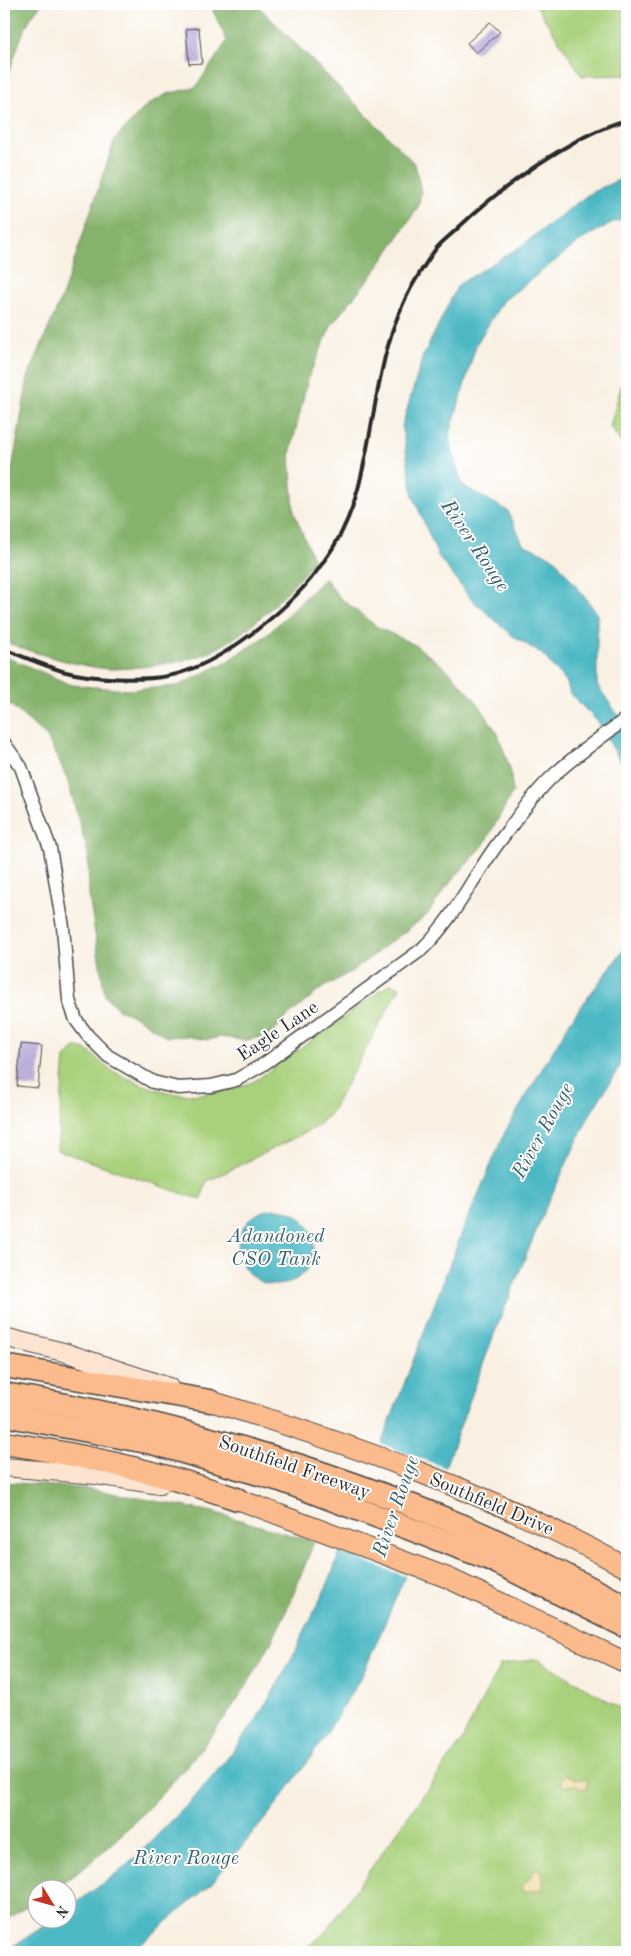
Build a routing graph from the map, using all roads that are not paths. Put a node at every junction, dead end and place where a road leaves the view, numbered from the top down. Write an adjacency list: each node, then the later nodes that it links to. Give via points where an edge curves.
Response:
1 (627, 718): 2 (street, Eagle Lane, via 554,774 498,844 445,924 421,950 264,1064 236,1080 178,1088 153,1082 108,1056 76,1020 69,1000 63,927 50,848 21,767)
2 (4, 743)
3 (4, 1337): 6 (main road, via 122,1370)
4 (4, 1366): 6 (highway)
5 (4, 1394): 10 (highway, Southfield Freeway, via 82,1406 225,1441)
6 (210, 1401): 13 (main road, Southfield Drive, via 382,1457 559,1532)
7 (4, 1414): 10 (highway, Southfield Freeway)
8 (4, 1443): 11 (highway, via 157,1473)
9 (4, 1467): 11 (main road, via 96,1475)
10 (285, 1471): 12 (highway, Southfield Freeway)
11 (237, 1499): 16 (main road, via 448,1578)
12 (463, 1537): 14 (highway, Southfield Freeway); 15 (highway, Southfield Freeway, via 490,1559)
13 (627, 1568)
14 (627, 1607)
15 (627, 1627)
16 (627, 1663)

